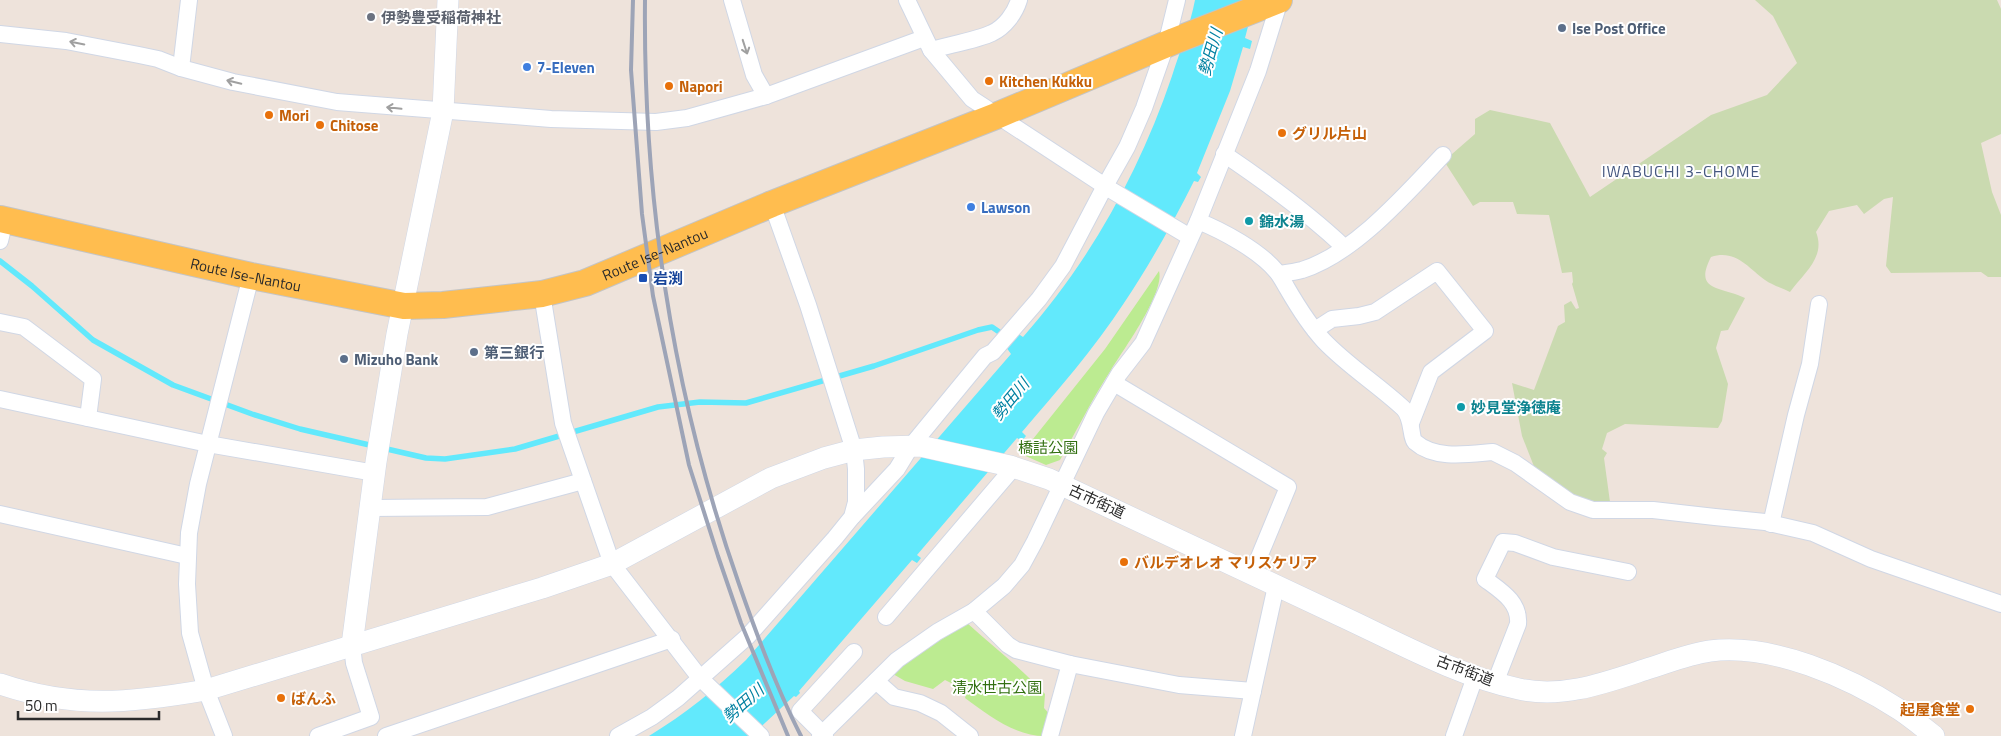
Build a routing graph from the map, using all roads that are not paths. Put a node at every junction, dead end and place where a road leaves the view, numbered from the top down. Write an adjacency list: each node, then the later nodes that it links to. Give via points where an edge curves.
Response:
1 (189, 0): 11 (street)
2 (448, 0): 13 (street)
3 (732, 0): 12 (street, one-way to 12, via 754,75)
4 (907, 0): 10 (street)
5 (1019, 0): 10 (street, via 1016,10 993,33)
6 (1177, 0): 9 (street)
7 (1275, 2): 9 (main road, Route Ise-Nantou); 15 (street, via 1258,71)
8 (0, 34): 11 (street, one-way to 8, via 130,53 66,41)
9 (1170, 43): 14 (main road, Route Ise-Nantou); 17 (street)
10 (928, 44): 12 (street); 14 (street, via 972,99)
11 (181, 68): 13 (street, one-way to 11, via 337,102 233,82)
12 (766, 96): 13 (street, via 687,118 656,122 551,120)
13 (443, 111): 27 (street)
14 (996, 116): 17 (street); 18 (main road, Route Ise-Nantou)
15 (1224, 154): 19 (street); 22 (street, via 1313,218)
16 (1443, 155): 22 (street, via 1387,214)
17 (1108, 188): 21 (street); 35 (street, via 1063,266 1039,299 985,356)
18 (772, 204): 25 (main road, Route Ise-Nantou, via 585,283); 36 (street, via 808,304)
19 (1198, 221): 21 (street); 23 (street, via 1252,250)
20 (2, 227): 24 (main road, Route Ise-Nantou)
21 (1186, 235): 30 (street, via 1143,343)
22 (1344, 247): 23 (street, via 1319,263)
23 (1279, 274): 29 (street)
24 (250, 276): 27 (main road, Route Ise-Nantou); 34 (street)
25 (542, 294): 27 (main road, Route Ise-Nantou); 39 (street, via 563,423)
26 (1819, 304): 44 (street, via 1810,364)
27 (404, 306): 38 (street)
28 (0, 322): 32 (street, via 24,327 93,379)
29 (1315, 330): 33 (street, via 1348,364 1404,409); 33 (street, via 1332,319 1375,312 1437,270 1485,331 1431,372)
30 (1114, 383): 40 (street); 48 (street, via 1288,487)
31 (0, 399): 32 (street)
32 (88, 418): 34 (street)
33 (1411, 422): 44 (street, via 1413,439 1433,451 1444,454 1500,454 1570,502 1593,510 1653,510)
34 (208, 444): 38 (street); 45 (street, via 191,516)
35 (916, 446): 36 (street, 古市街道); 37 (street, 古市街道); 43 (street)
36 (854, 450): 43 (street, via 856,502); 46 (street, 古市街道, via 771,478)
37 (1012, 466): 40 (street, 古市街道); 52 (street)
38 (376, 467): 41 (street)
39 (583, 481): 41 (street, via 486,507); 46 (street)
40 (1061, 485): 48 (street, 古市街道); 51 (street, via 1022,565 1004,586)
41 (370, 508): 54 (street)
42 (0, 514): 45 (street)
43 (852, 517): 57 (street, via 748,636)
44 (1771, 524): 50 (street, via 1813,533 1871,559)
45 (188, 556): 61 (street, via 190,633)
46 (612, 564): 53 (street); 54 (street, 古市街道)
47 (1628, 572): 58 (street, via 1552,557 1515,543 1503,542 1485,579 1515,605 1518,624)
48 (1252, 574): 49 (street, 古市街道)
49 (1276, 586): 58 (street, 古市街道); 62 (street)
50 (2001, 604)
51 (974, 611): 56 (street, via 1016,650); 59 (street, via 897,660)
52 (886, 617)
53 (672, 639): 57 (street); 68 (street)
54 (352, 646): 61 (street, 古市街道); 63 (street)
55 (854, 652): 64 (street, via 800,711)
56 (1070, 664): 62 (street, via 1179,685); 72 (street)
57 (703, 680): 69 (street, via 652,717); 70 (street)
58 (1485, 680): 74 (street); 75 (street, 古市街道, via 1551,693 1582,689 1688,656 1734,650 1788,660 1839,677 1902,711)
59 (876, 681): 64 (street); 71 (street, via 894,697 920,703)
60 (0, 684): 61 (street, 古市街道, via 36,695 100,703)
61 (206, 690): 65 (street)
62 (1253, 691): 73 (street)
63 (371, 717): 66 (street); 67 (street)
64 (822, 735)
65 (224, 736)
66 (318, 736)
67 (378, 736)
68 (386, 736)
69 (618, 736)
70 (761, 736)
71 (970, 736)
72 (1050, 736)
73 (1243, 736)
74 (1454, 736)
75 (1934, 736)

